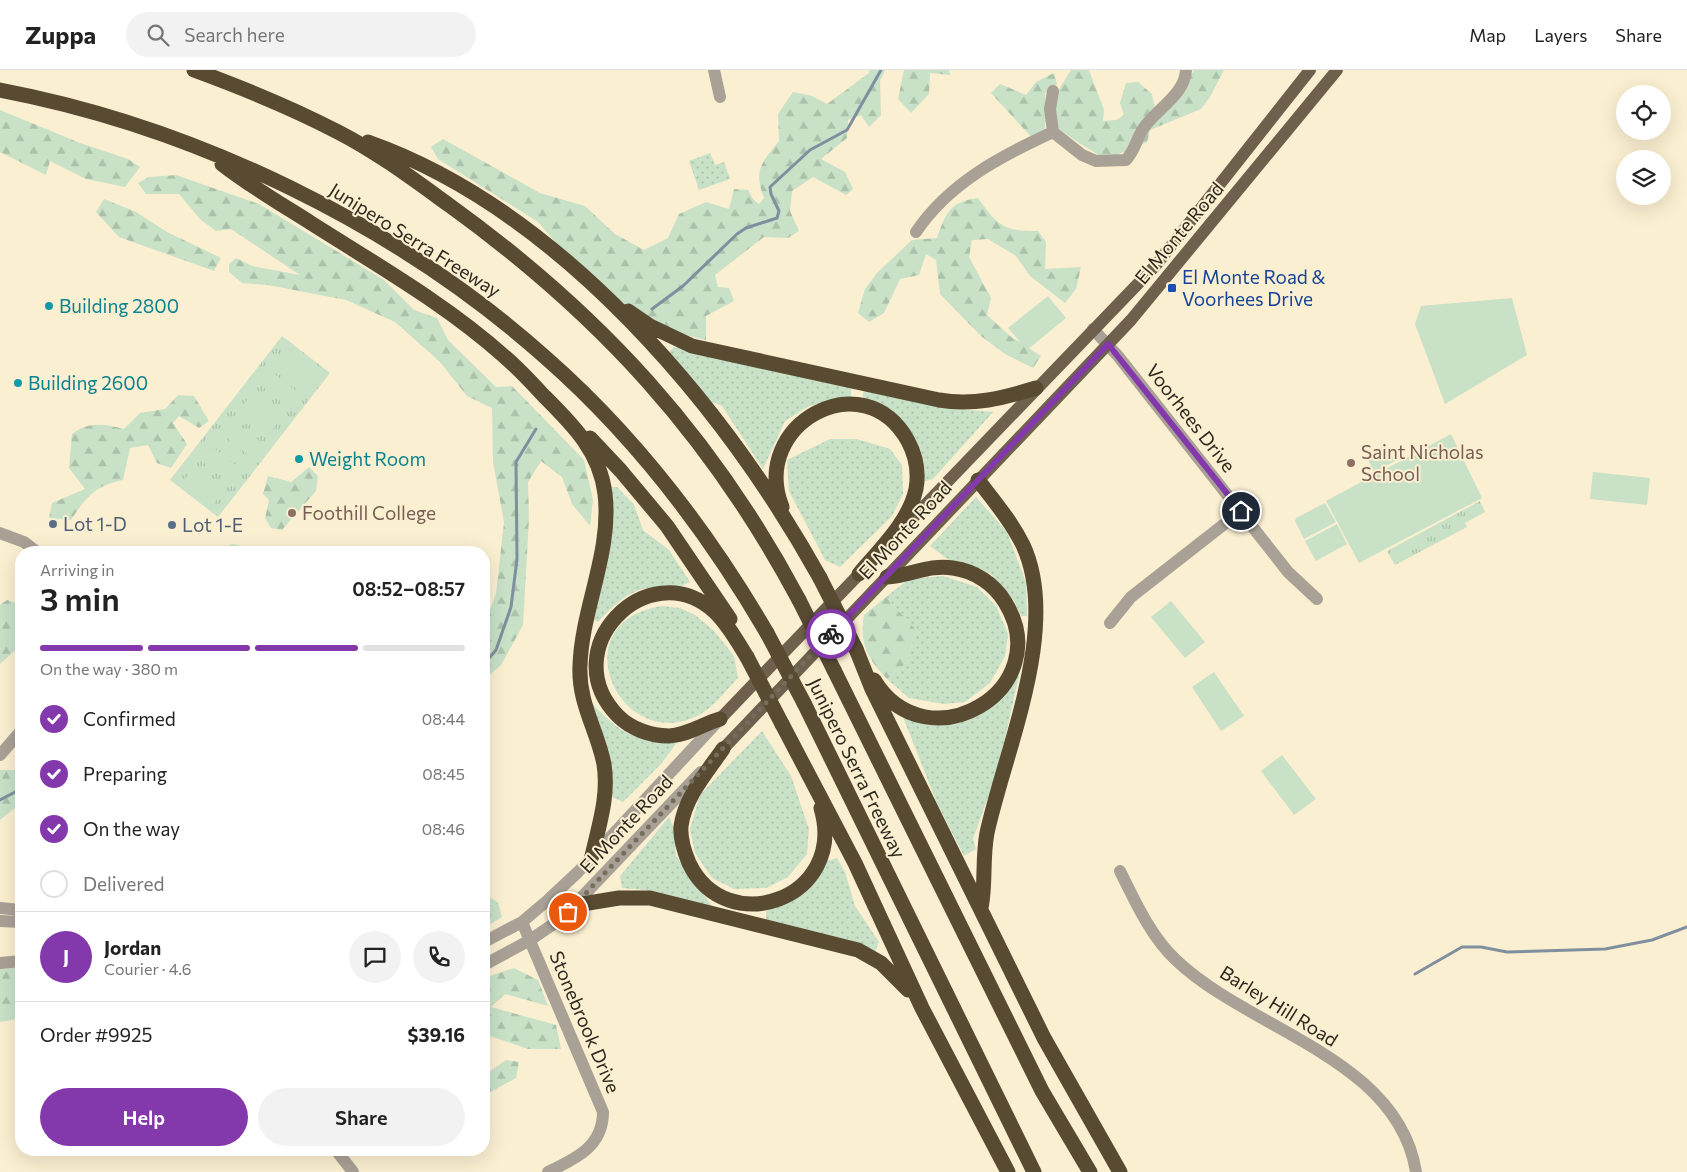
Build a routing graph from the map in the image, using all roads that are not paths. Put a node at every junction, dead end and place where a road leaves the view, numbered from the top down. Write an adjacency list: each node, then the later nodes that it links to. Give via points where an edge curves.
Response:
1 (194, 70): 9 (highway, Junipero Serra Freeway, via 241,87)
2 (714, 70): 8 (street)
3 (1186, 70): 10 (street, via 1182,85 1142,129 1126,160 1096,161 1082,155)
4 (1310, 70): 14 (main road, El Monte Road, via 1156,265)
5 (1337, 70): 15 (main road, El Monte Road)
6 (0, 90): 11 (highway, Junipero Serra Freeway, via 53,100 135,124)
7 (1053, 91): 10 (street, via 1050,108)
8 (720, 97)
9 (338, 132): 13 (highway, via 408,157 449,179 516,222); 54 (highway, Junipero Serra Freeway, bridge, via 420,184 533,269 586,316 634,366 715,463 765,538 799,600 1042,1091)
10 (1053, 132): 12 (street, via 961,182 936,206)
11 (203, 150): 17 (highway, via 456,319 506,357); 53 (highway, Junipero Serra Freeway, bridge, via 324,205 493,313 605,415 673,492 734,576 767,632)
12 (916, 232)
13 (571, 266): 16 (highway, via 650,326 671,338 713,351 954,403 992,401); 20 (highway, via 672,368 726,434)
14 (1093, 329): 15 (street, Voorhees Drive); 16 (main road, El Monte Road)
15 (1108, 344): 18 (main road, El Monte Road); 19 (street, Voorhees Drive)
16 (1036, 388): 23 (main road, El Monte Road)
17 (568, 419): 28 (highway, via 615,464 667,526 735,627); 34 (highway, via 597,461 606,505 604,535 580,667 584,706 599,748 605,778 604,804)
18 (978, 480): 24 (main road, El Monte Road); 39 (highway, via 1023,546 1032,574 1036,615 1030,669 986,842)
19 (1241, 511): 25 (street, Voorhees Drive, via 1288,572); 26 (street, via 1132,597)
20 (787, 520): 23 (highway, via 780,503 777,470 783,447 799,424 836,405 863,406 887,417 904,434 912,450 917,465 916,489 901,522); 27 (highway, bridge)
21 (0, 533): 22 (street)
22 (29, 546)
23 (860, 574): 29 (main road, El Monte Road)
24 (887, 577): 27 (highway, via 941,566 968,571 982,578 1002,596 1013,617 1017,651 1010,674 997,694 978,709 951,718 925,717 891,700 876,683); 31 (main road, El Monte Road)
25 (1317, 599)
26 (1110, 623)
27 (856, 648): 39 (highway, via 872,689)
28 (747, 657): 29 (highway, via 714,611 691,597 677,594 638,600 616,615 603,633 596,656 597,679 605,701 620,719 644,732 670,736); 33 (highway, bridge)
29 (720, 720): 34 (street, El Monte Road)
30 (15, 738): 32 (street)
31 (723, 749): 33 (highway, via 689,802 681,826 682,840 685,854 699,879 734,901 765,903 780,899 805,883 820,861 825,840 824,819); 36 (street, El Monte Road)
32 (0, 755)
33 (803, 763): 48 (highway, via 855,863)
34 (592, 856): 42 (street, El Monte Road)
35 (1120, 871): 56 (street, Barley Hill Road, via 1156,935 1175,959 1253,1014 1357,1077 1370,1090 1408,1142)
36 (576, 904): 44 (street, El Monte Road, via 561,919); 48 (highway, via 619,898 650,898 846,946 881,963 902,982)
37 (0, 908): 38 (street)
38 (15, 909)
39 (981, 910): 55 (highway, via 1044,1038)
40 (0, 921): 41 (street)
41 (15, 922)
42 (522, 922): 43 (street, El Monte Road); 44 (street, Stonebrook Drive)
43 (490, 939)
44 (530, 940): 46 (street, El Monte Road); 51 (street, Stonebrook Drive, via 603,1112 601,1130 590,1148)
45 (15, 962): 47 (street)
46 (490, 962)
47 (0, 963)
48 (922, 1008): 52 (highway)
49 (341, 1156): 50 (street)
50 (353, 1172)
51 (548, 1172)
52 (1008, 1172)
53 (1034, 1172)
54 (1090, 1172)
55 (1120, 1172)
56 (1416, 1172)

